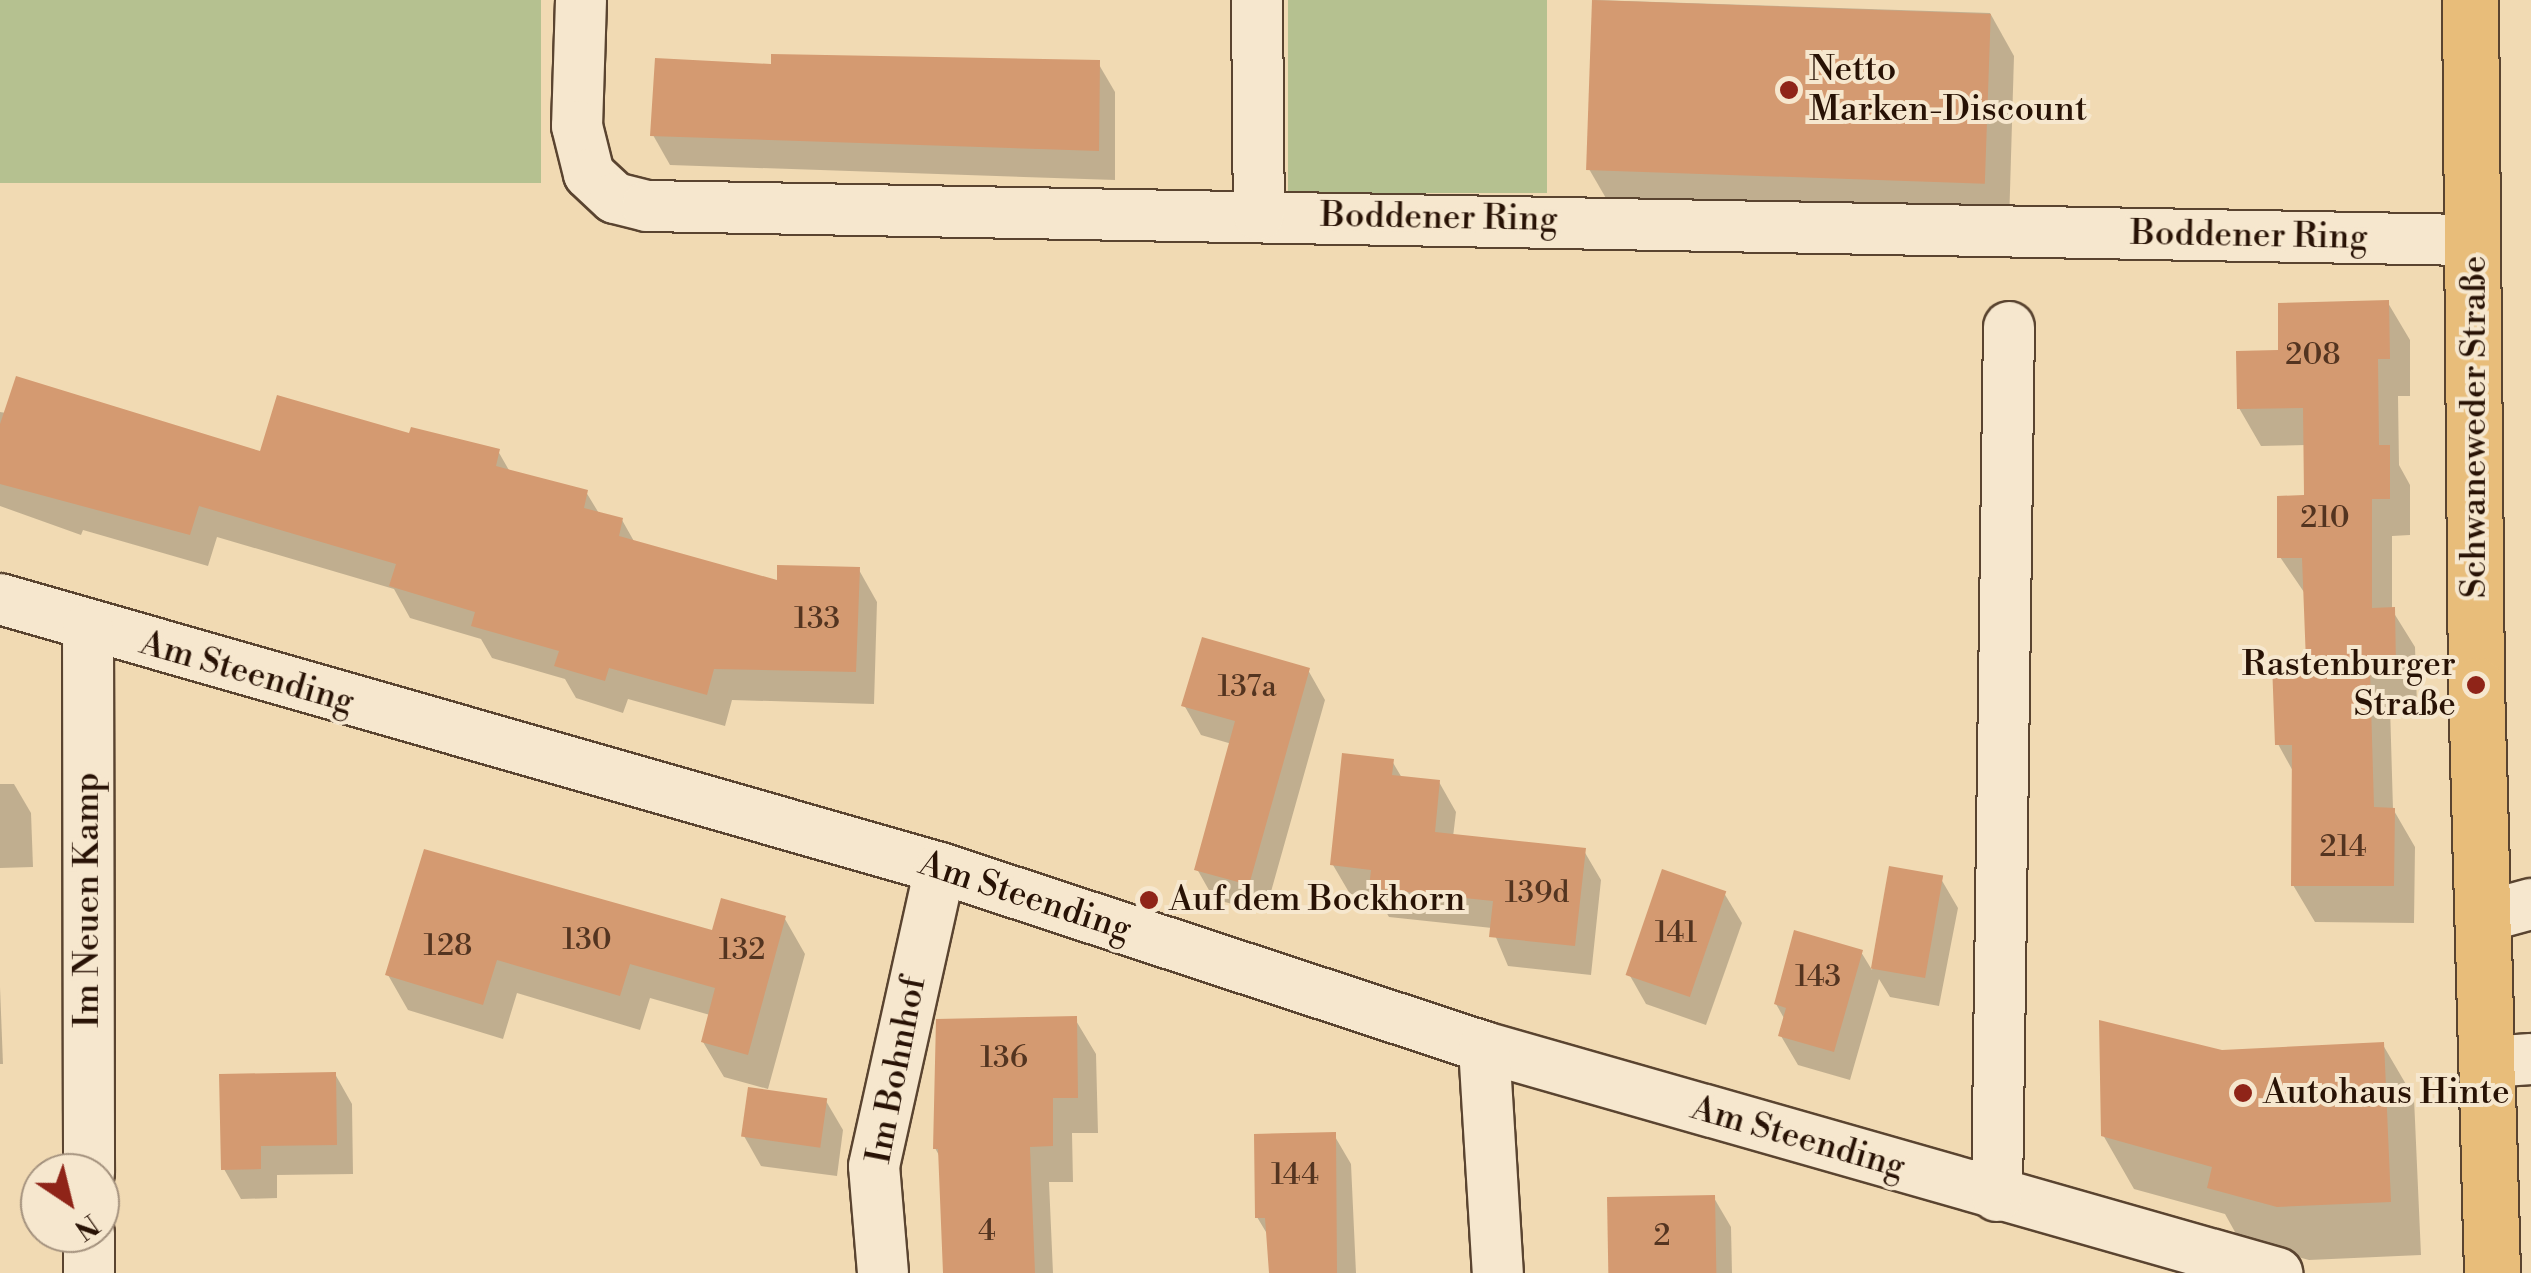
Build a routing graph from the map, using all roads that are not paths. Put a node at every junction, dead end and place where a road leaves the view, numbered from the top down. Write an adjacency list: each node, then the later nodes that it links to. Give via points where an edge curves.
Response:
1 (581, 0): 4 (street, Boddener Ring, via 577,126 589,174 616,198 647,206)
2 (1257, 0): 4 (street)
3 (2470, 0): 5 (main road, Schwaneweder Straße)
4 (1259, 214): 5 (street, Boddener Ring)
5 (2474, 240): 10 (main road, Schwaneweder Straße)
6 (2009, 327): 14 (street)
7 (0, 599): 8 (street, Am Steending)
8 (88, 628): 9 (street, Am Steending); 13 (street, Im Neuen Kamp)
9 (940, 868): 11 (street, Am Steending); 15 (street, Im Bohnhof, via 874,1166)
10 (2507, 911): 12 (main road, Schwaneweder Straße)
11 (1484, 1047): 14 (street, Am Steending); 16 (street)
12 (2510, 1060): 18 (main road, Schwaneweder Straße)
13 (89, 1153)
14 (1997, 1196): 17 (street, Am Steending)
15 (883, 1273)
16 (1498, 1273)
17 (2277, 1273)
18 (2492, 1273)

